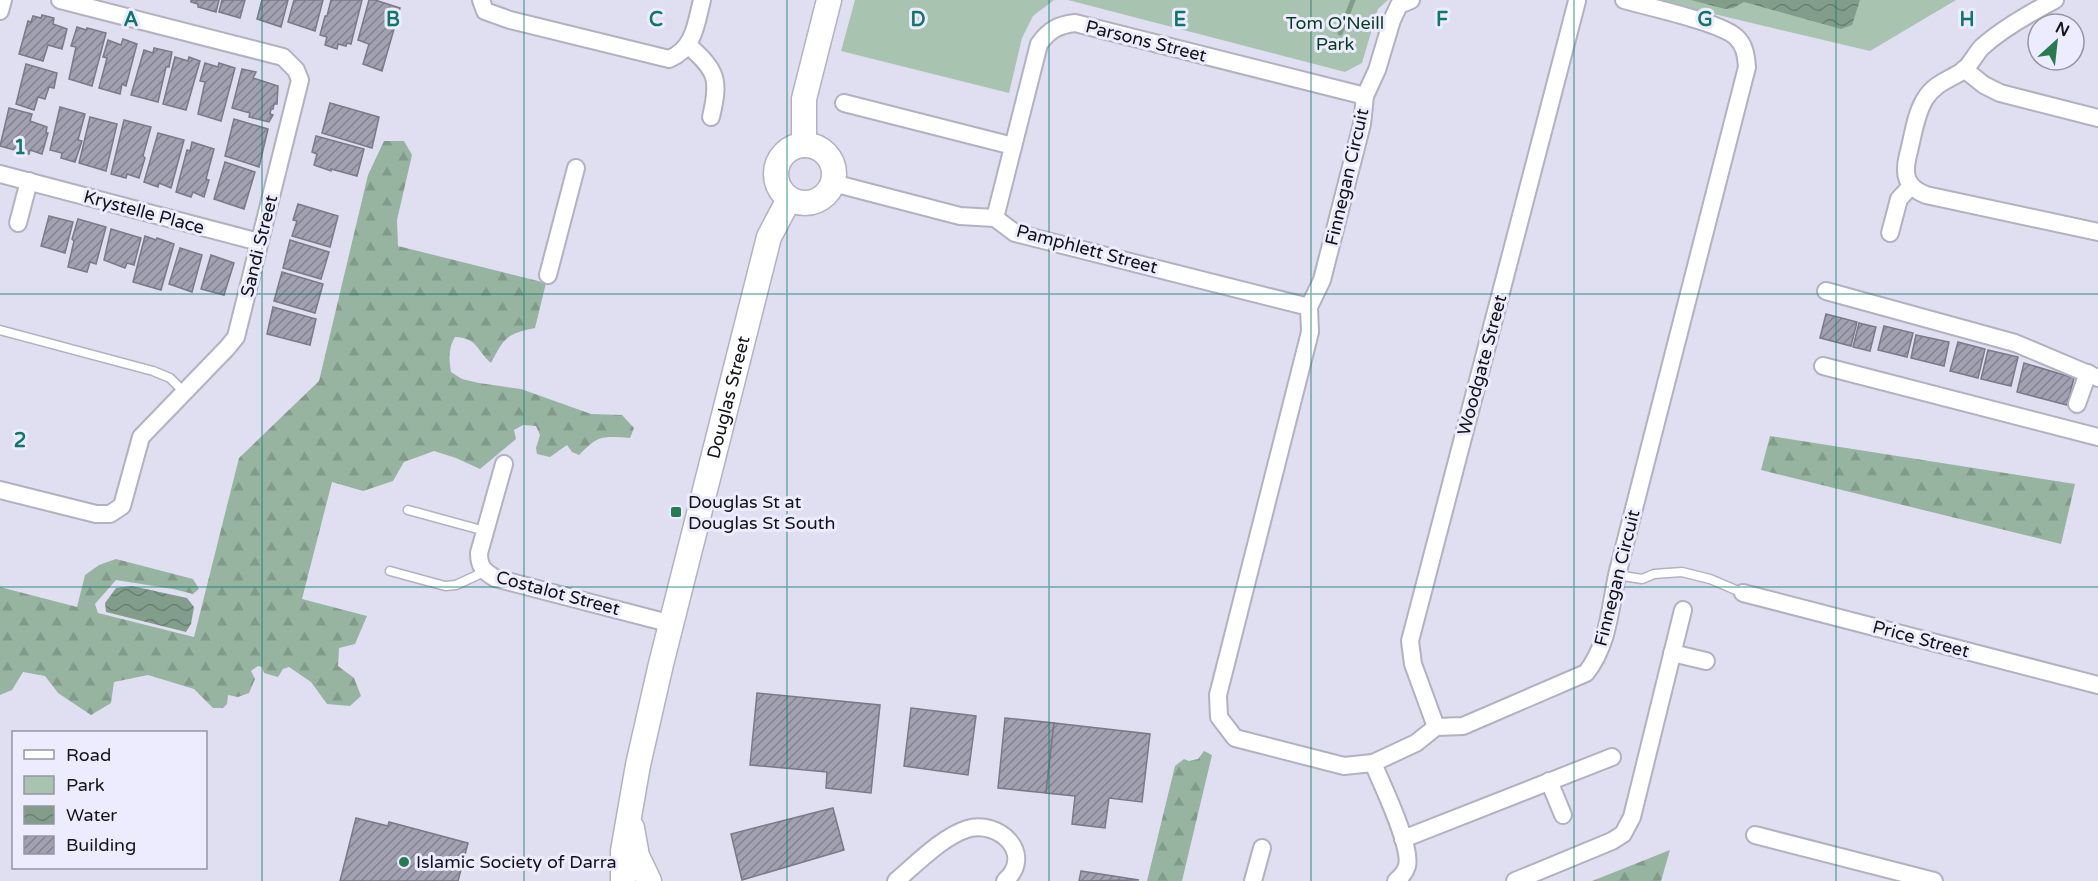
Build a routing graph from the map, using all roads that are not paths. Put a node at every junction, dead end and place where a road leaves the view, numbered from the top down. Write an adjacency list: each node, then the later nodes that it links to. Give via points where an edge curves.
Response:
1 (3, 0): 10 (street)
2 (60, 0): 29 (street, Sandi Street, via 283,57 296,70 300,80)
3 (481, 0): 11 (street, via 485,11 510,20 669,59 681,54)
4 (702, 0): 11 (street)
5 (829, 0): 17 (main road, via 804,99)
6 (1410, 0): 13 (street, Finnegan Circuit, via 1399,5)
7 (1577, 0): 52 (street, Woodgate Street, via 1410,641 1413,664)
8 (1624, 0): 45 (street, Finnegan Circuit, via 1720,28 1736,37 1745,50 1747,67)
9 (2055, 0): 12 (street, via 1984,45)
10 (0, 10)
11 (688, 45): 15 (street, via 704,60 716,80)
12 (1964, 69): 16 (street, via 2000,93); 23 (street, via 1934,88 1921,106 1905,166 1905,177)
13 (1365, 96): 18 (street, Parsons Street, via 1075,23 1062,24 1047,32 1039,44); 32 (street, Finnegan Circuit, via 1362,124 1322,280)
14 (844, 103): 18 (street)
15 (711, 117)
16 (2098, 118)
17 (804, 144): 22 (main road, via 815,146 828,156 834,171); 24 (main road, via 789,149 776,166 779,188)
18 (1013, 146): 25 (street, Parsons Street)
19 (576, 168): 30 (street)
20 (0, 174): 21 (street, Krystelle Place)
21 (29, 181): 26 (street); 29 (street, Krystelle Place)
22 (833, 183): 24 (main road, via 815,201 801,203); 25 (street, Pamphlett Street, via 960,216)
23 (1911, 186): 27 (street, via 1926,195); 28 (street, via 1899,199)
24 (789, 199): 48 (main road, Douglas Street, via 769,237)
25 (994, 218): 32 (street, Pamphlett Street, via 1015,233)
26 (18, 223)
27 (2098, 232)
28 (1890, 233)
29 (259, 242): 36 (street, Sandi Street, via 236,337)
30 (548, 275)
31 (1826, 291): 35 (street, via 2015,343)
32 (1309, 307): 54 (street, Finnegan Circuit, via 1310,332 1218,695 1218,717 1235,738 1344,766)
33 (0, 330): 36 (lane, via 153,371 170,378)
34 (1823, 366): 38 (street)
35 (2093, 375): 37 (street)
36 (184, 392): 40 (street, Sandi Street, via 141,437 122,506 110,514)
37 (2078, 404)
38 (2098, 437)
39 (504, 464): 42 (street, Costalot Street)
40 (0, 490)
41 (408, 510): 42 (lane)
42 (485, 531): 44 (street, Costalot Street, via 479,553)
43 (390, 571): 44 (lane, via 445,586)
44 (484, 572): 48 (street, Costalot Street)
45 (1617, 575): 46 (lane, via 1642,579 1682,572); 52 (street, Finnegan Circuit, via 1603,644 1586,673 1463,726)
46 (1743, 593): 51 (street, Price Street)
47 (1683, 610): 49 (street)
48 (672, 624): 56 (main road, Douglas Street)
49 (1672, 653): 50 (street); 68 (street, via 1628,827 1612,841)
50 (1706, 661)
51 (2098, 685)
52 (1436, 727): 54 (street, Finnegan Circuit, via 1416,743)
53 (1612, 757): 55 (street)
54 (1373, 763): 59 (street)
55 (1549, 781): 57 (street); 59 (street)
56 (630, 814): 63 (main road, Douglas Street); 64 (main road, Douglas Street, via 637,856)
57 (1563, 815)
58 (1755, 835): 62 (street)
59 (1403, 839): 61 (street, via 1407,849)
60 (1262, 848): 67 (street)
61 (1404, 879)
62 (1928, 880)
63 (622, 881)
64 (649, 881)
65 (896, 881): 66 (street, via 951,836 985,828 1008,838 1014,849 1016,864)
66 (1005, 881)
67 (1253, 881)
68 (1515, 881)

